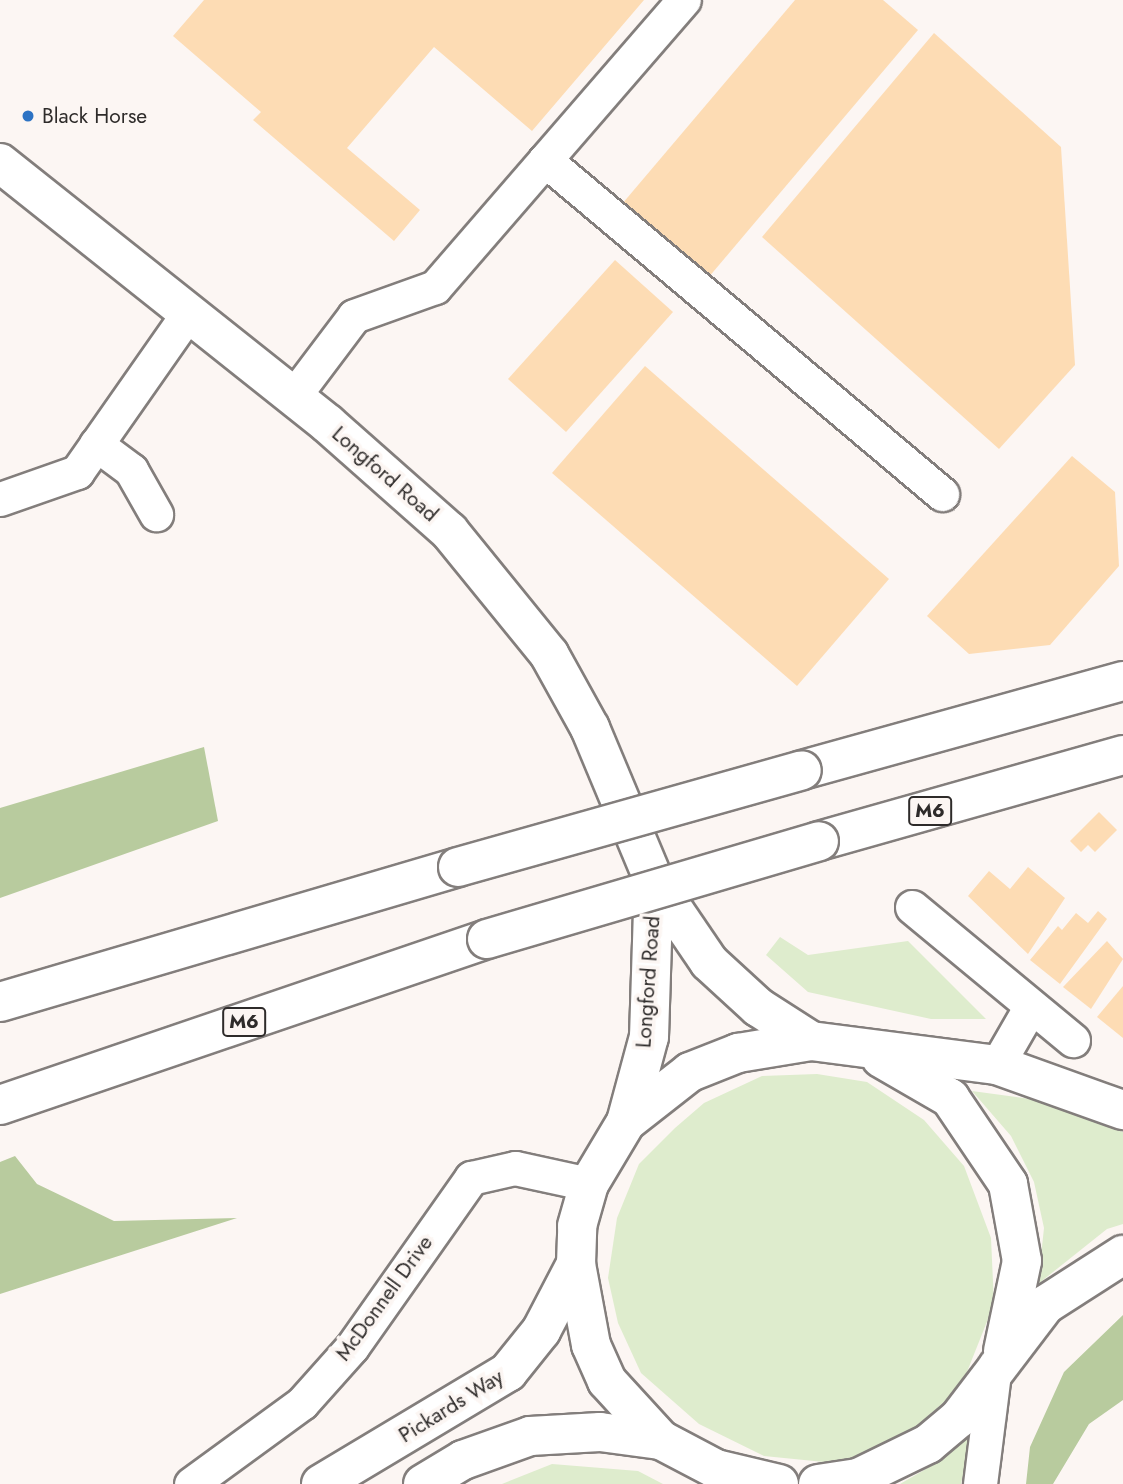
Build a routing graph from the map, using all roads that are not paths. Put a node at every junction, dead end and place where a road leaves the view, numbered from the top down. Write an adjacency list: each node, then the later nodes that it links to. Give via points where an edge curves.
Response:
1 (684, 0): 2 (street)
2 (545, 160): 5 (street, via 435,287 354,316); 7 (street)
3 (0, 163): 4 (main road, Longford Road)
4 (189, 312): 5 (main road, Longford Road); 6 (street)
5 (293, 397): 12 (main road, Longford Road, via 449,531 501,589 549,654 590,728)
6 (96, 444): 8 (street, via 77,472); 9 (street, via 131,470)
7 (942, 494)
8 (0, 499)
9 (156, 514)
10 (1123, 681): 14 (main road, bridge, via 458,867)
11 (1123, 755): 20 (main road, M6, bridge, via 488,939)
12 (654, 881): 17 (main road, Longford Road, via 709,962 758,1007); 22 (main road, Longford Road, via 649,1037)
13 (912, 907): 15 (street)
14 (0, 1002)
15 (1031, 1006): 16 (street); 19 (street)
16 (1073, 1040)
17 (811, 1041): 18 (main road, Longford Road); 22 (main road, Longford Road, via 738,1053 690,1072)
18 (866, 1049): 19 (main road, Longford Road); 26 (main road, Longford Road, via 950,1098 1008,1184 1022,1261)
19 (996, 1065): 21 (main road, Longford Road)
20 (0, 1105)
21 (1123, 1110)
22 (626, 1122): 23 (main road, Longford Road)
23 (590, 1184): 25 (main road, Longford Road); 28 (street, McDonnell Drive, via 515,1168 471,1178 352,1347 302,1402)
24 (1123, 1255): 26 (main road, Longford Road, via 1045,1305)
25 (576, 1264): 27 (main road, Longford Road, via 591,1345 607,1381); 29 (main road, Pickards Way, via 541,1331 508,1372)
26 (999, 1359): 33 (main road, Longford Road, via 960,1418 928,1444 858,1478); 34 (street)
27 (671, 1445): 30 (main road, via 600,1432 530,1436 463,1460); 31 (street); 32 (main road, Longford Road, via 716,1469)
28 (191, 1484)
29 (321, 1484)
30 (423, 1484)
31 (713, 1484)
32 (779, 1484)
33 (818, 1484)
34 (980, 1484)

